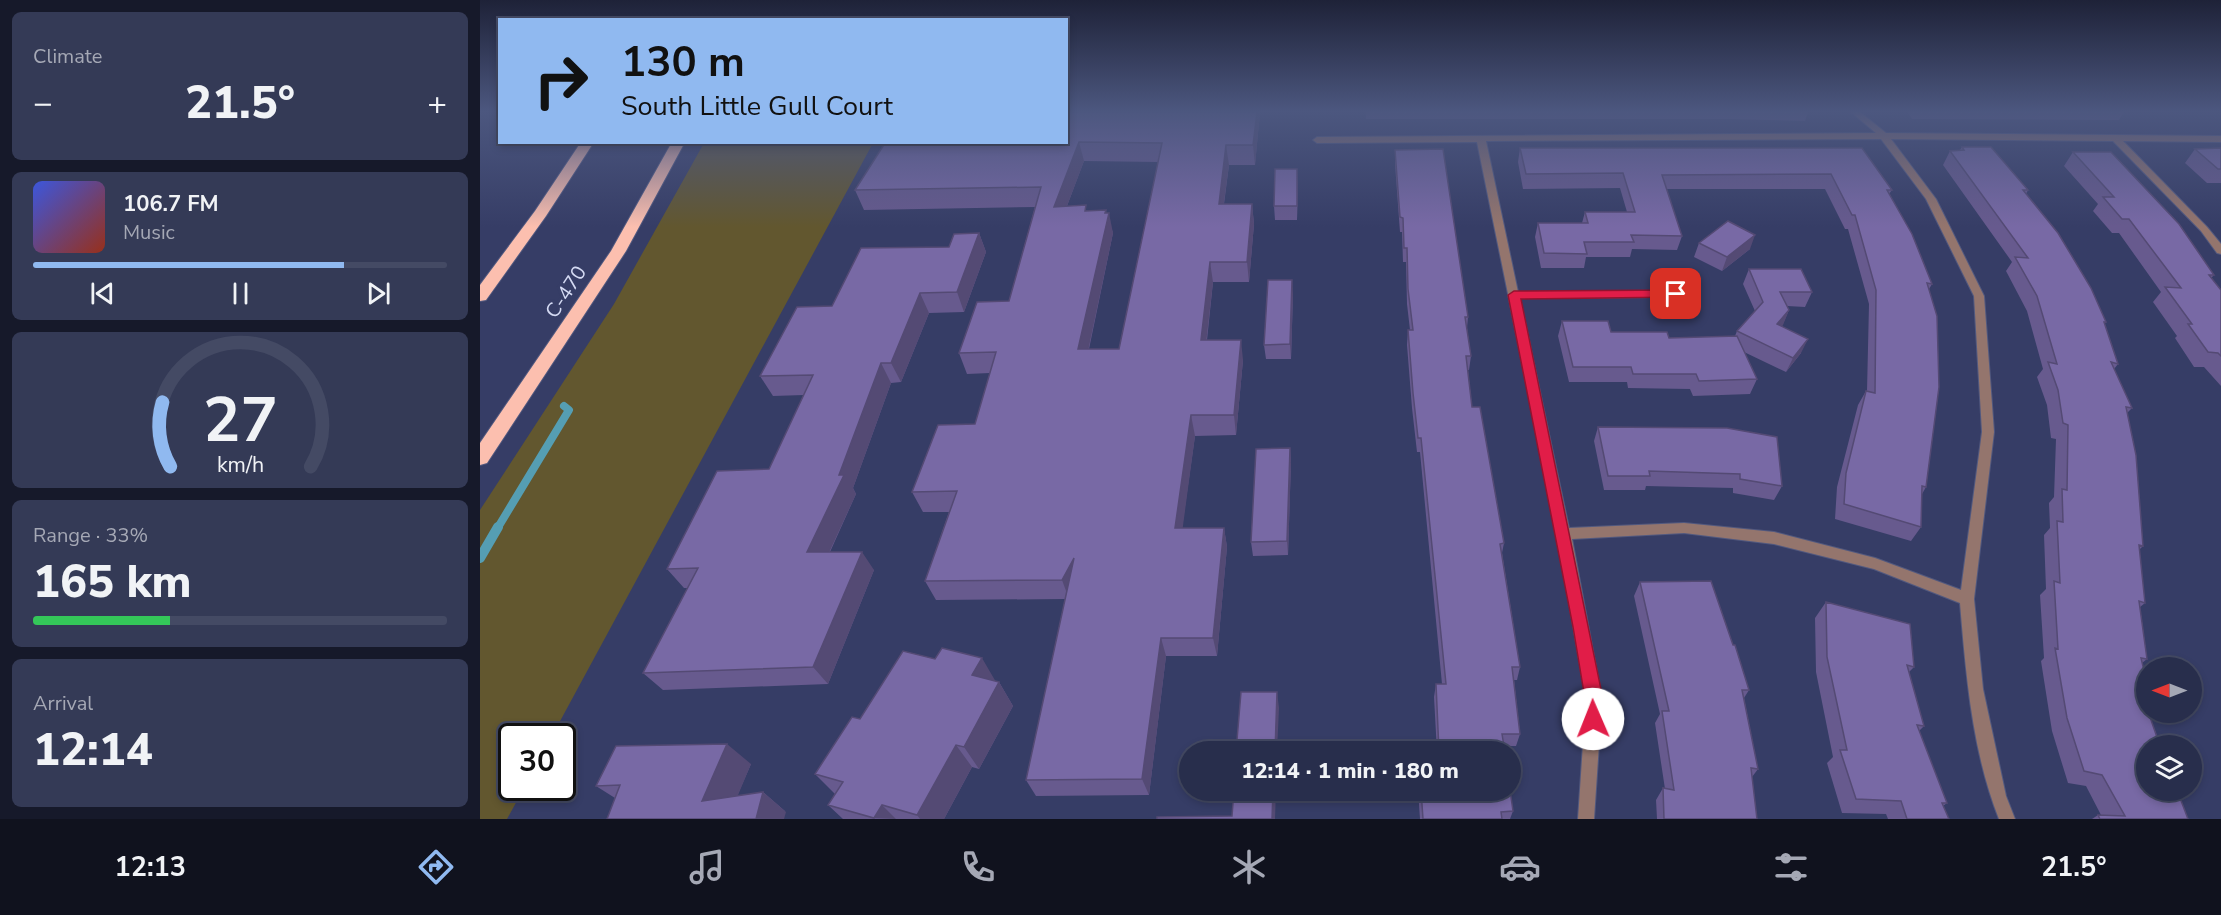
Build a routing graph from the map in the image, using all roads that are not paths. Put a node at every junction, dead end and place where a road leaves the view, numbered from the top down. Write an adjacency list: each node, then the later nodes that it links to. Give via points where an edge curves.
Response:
1 (583, 150): 9 (highway)
2 (674, 150): 10 (highway, C-470, via 618,251)
3 (1483, 150): 8 (street)
4 (1895, 150): 12 (street, via 1931,198 1979,296 1988,432)
5 (2126, 150): 6 (street)
6 (2221, 251)
7 (1676, 294): 8 (street)
8 (1514, 295): 11 (street)
9 (480, 296)
10 (480, 458)
11 (1564, 534): 12 (street, via 1684,528 1774,538 1875,564); 13 (street, via 1594,699)
12 (1967, 599): 14 (street, via 1975,688 1998,796)
13 (1586, 819)
14 (2007, 819)

